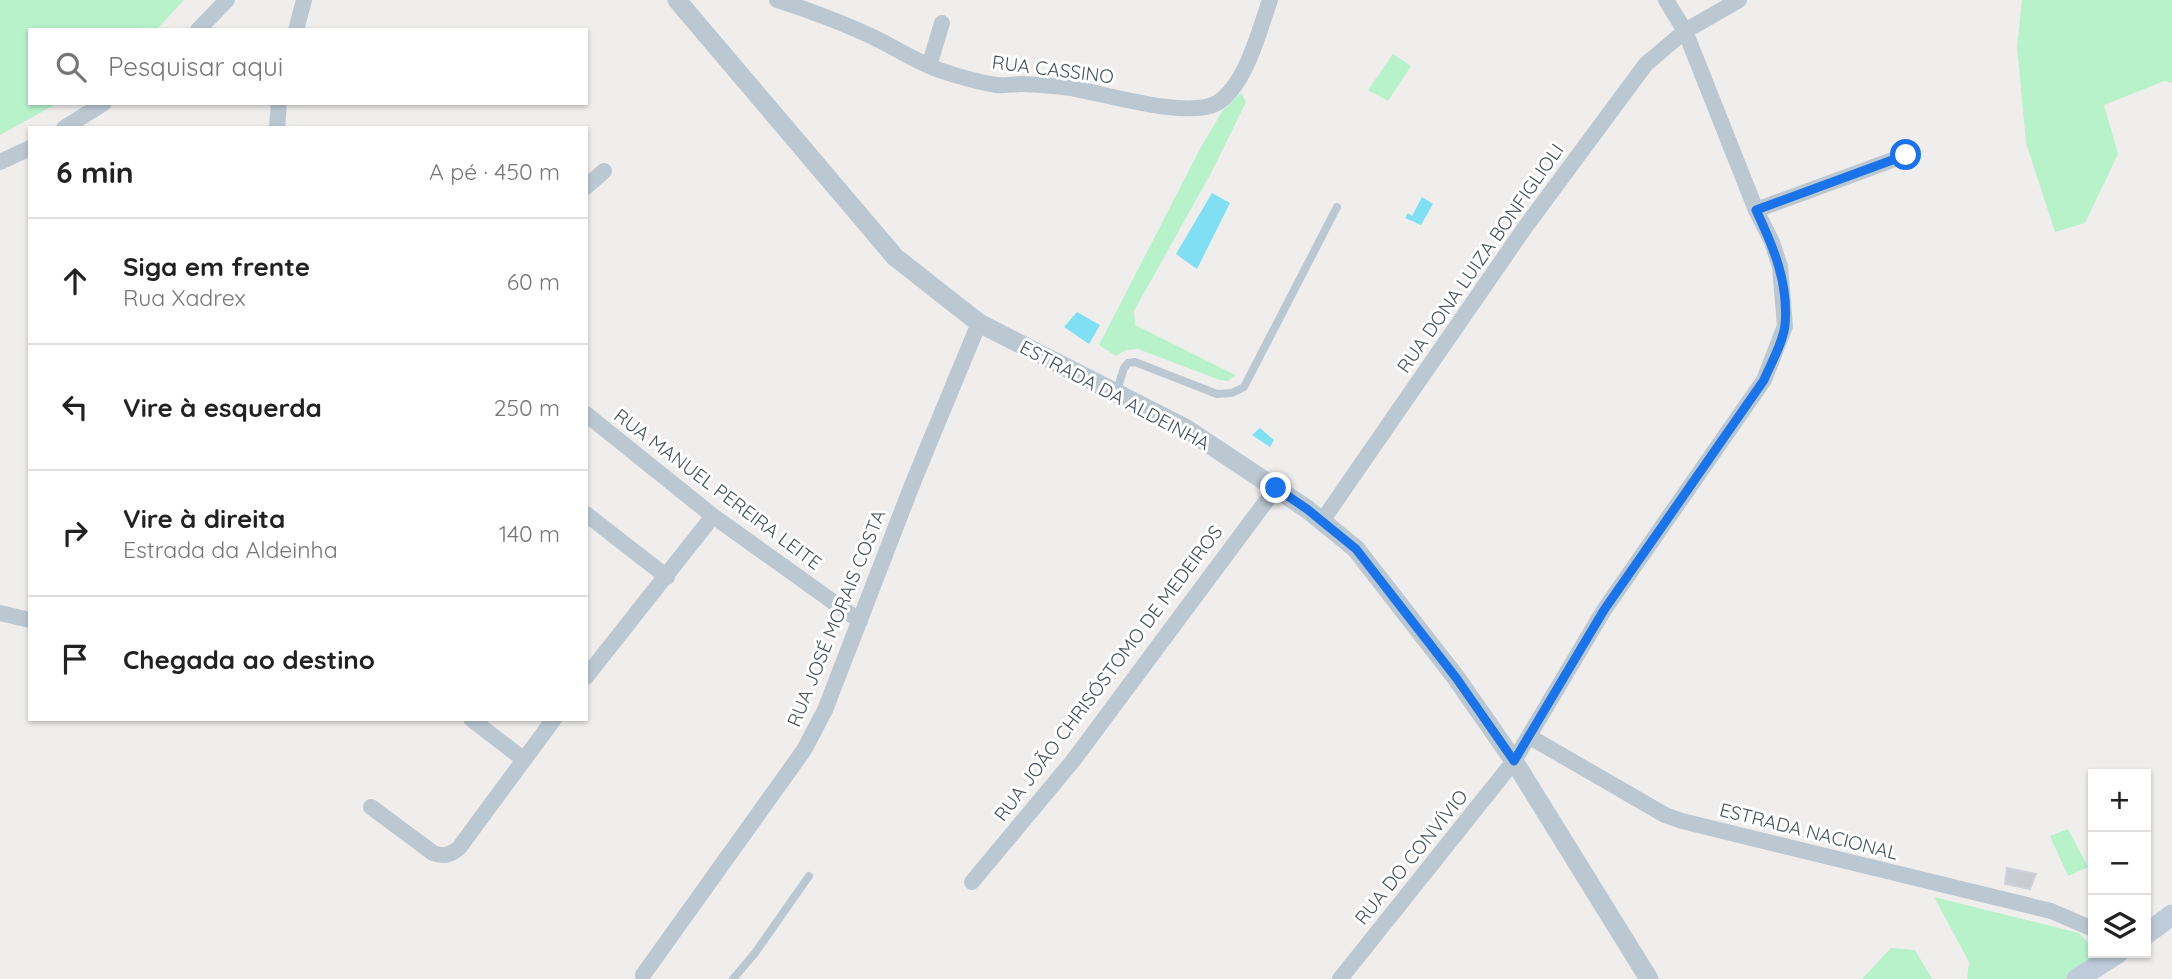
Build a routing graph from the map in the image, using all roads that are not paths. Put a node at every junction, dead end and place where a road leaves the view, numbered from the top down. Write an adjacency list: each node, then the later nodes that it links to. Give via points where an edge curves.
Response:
1 (227, 0): 9 (street)
2 (304, 0): 10 (street)
3 (677, 0): 24 (street, ESTRADA DA ALDEINHA, via 895,257)
4 (777, 0): 12 (street, RUA CASSINO, via 839,22)
5 (1270, 0): 12 (street, RUA CASSINO, via 1235,86 1206,108 1074,89 997,85)
6 (1666, 0): 11 (street, RUA DO CONVÍVIO)
7 (1738, 0): 11 (street, RUA DONA LUIZA BONFIGLIOLI)
8 (942, 23): 12 (street)
9 (200, 28)
10 (297, 28)
11 (1685, 31): 23 (street, RUA DO CONVÍVIO); 30 (street, RUA DONA LUIZA BONFIGLIOLI, via 1646,64 1603,121)
12 (929, 66)
13 (100, 105): 15 (street)
14 (279, 105): 16 (street)
15 (67, 126)
16 (277, 126)
17 (28, 149): 19 (street)
18 (1906, 155): 23 (street)
19 (0, 162)
20 (604, 171): 21 (street)
21 (588, 185)
22 (1337, 207): 25 (lane, via 1244,387 1217,394 1135,362 1124,368)
23 (1756, 210): 38 (street, RUA DO CONVÍVIO, via 1780,267 1785,326 1775,356 1764,380 1604,610)
24 (979, 323): 25 (street, ESTRADA DA ALDEINHA); 34 (street, RUA JOSÉ MORAIS COSTA)
25 (1116, 393): 27 (street, ESTRADA DA ALDEINHA, via 1185,428)
26 (588, 416): 29 (street, RUA MANUEL PEREIRA LEITE)
27 (1276, 488): 30 (street, ESTRADA DA ALDEINHA); 43 (street, RUA JOÃO CHRISÓSTOMO DE MEDEIROS, via 1072,762)
28 (588, 516): 31 (street)
29 (713, 516): 31 (street); 34 (street, RUA MANUEL PEREIRA LEITE)
30 (1322, 521): 40 (street, ESTRADA DA ALDEINHA, via 1356,549)
31 (667, 577): 35 (street)
32 (0, 613): 33 (street)
33 (28, 620)
34 (860, 621): 48 (street, RUA JOSÉ MORAIS COSTA, via 804,750)
35 (588, 672)
36 (474, 721): 39 (street)
37 (552, 721): 39 (street)
38 (1530, 737): 40 (street, RUA DO CONVÍVIO); 45 (street, ESTRADA NACIONAL, via 1682,821 2051,911)
39 (523, 759): 41 (street, via 452,854 433,853)
40 (1514, 761): 50 (street, RUA DO CONVÍVIO); 51 (street, ESTRADA DA ALDEINHA)
41 (371, 807)
42 (809, 876): 49 (lane)
43 (972, 882)
44 (2172, 915): 46 (main road)
45 (2088, 927)
46 (2151, 930)
47 (2110, 958): 52 (main road)
48 (642, 977)
49 (733, 979)
50 (1340, 979)
51 (1649, 979)
52 (2077, 979)

